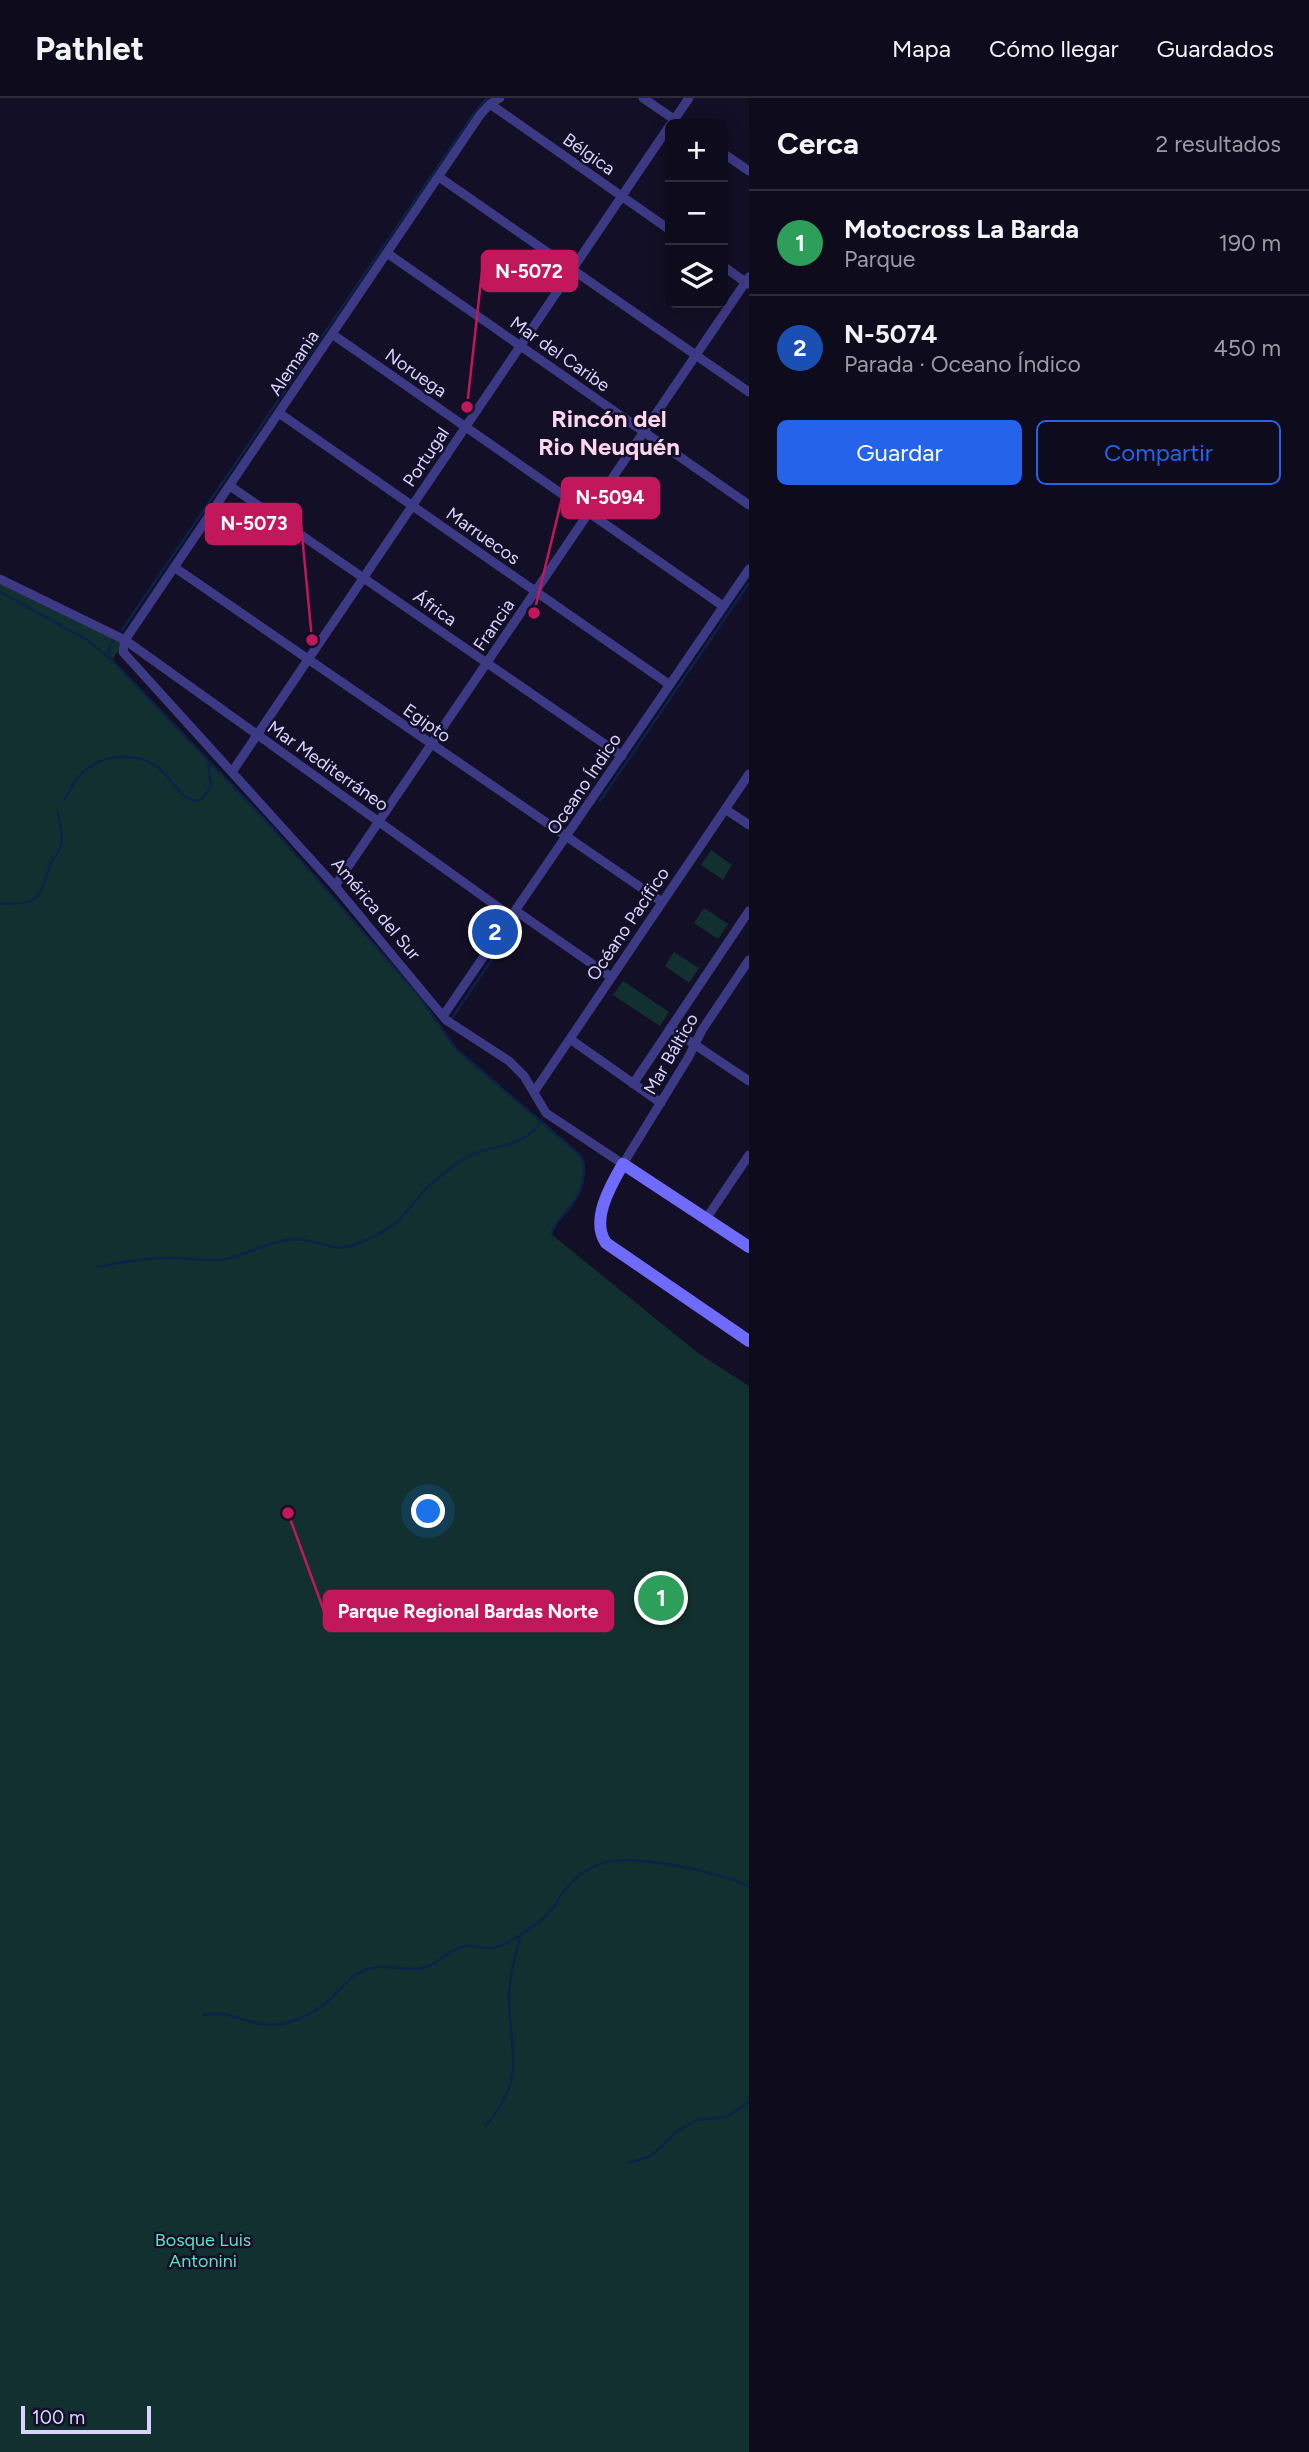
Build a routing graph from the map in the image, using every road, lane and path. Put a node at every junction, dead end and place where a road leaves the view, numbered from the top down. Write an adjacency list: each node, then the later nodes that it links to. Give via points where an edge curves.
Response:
1 (500, 98): 4 (street)
2 (643, 98): 5 (street)
3 (689, 98): 6 (street, Portugal)
4 (490, 104): 10 (street, Alemania); 11 (street, Bélgica)
5 (669, 119)
6 (676, 119)
7 (665, 136): 11 (street, Portugal)
8 (728, 156): 9 (street)
9 (749, 171)
10 (439, 177): 13 (street, Alemania); 14 (street)
11 (622, 196): 12 (street, Bélgica); 14 (street, Portugal)
12 (665, 226)
13 (387, 253): 17 (street, Alemania); 18 (street, Mar del Caribe)
14 (572, 270): 18 (street, Portugal); 19 (street)
15 (728, 270): 16 (street)
16 (748, 281): 19 (street, Francia)
17 (332, 334): 21 (street, Alemania); 22 (street, Noruega)
18 (520, 346): 22 (street, Portugal); 23 (street, Mar del Caribe)
19 (696, 355): 20 (street); 23 (street, Francia)
20 (749, 392)
21 (279, 413): 24 (street, Alemania); 26 (street, Marruecos)
22 (466, 427): 26 (street, Portugal); 27 (street, Noruega)
23 (644, 432): 25 (street, Mar del Caribe); 27 (street, Francia)
24 (230, 486): 28 (street, Alemania); 30 (street, África)
25 (749, 505)
26 (412, 506): 30 (street, Portugal); 32 (street, Marruecos)
27 (589, 513): 32 (street, Francia); 33 (street, Noruega)
28 (174, 567): 34 (street, Alemania); 35 (street, Egipto)
29 (749, 569): 33 (street, Oceano Índico)
30 (364, 578): 35 (street, Portugal); 36 (street, África)
31 (0, 579): 34 (street)
32 (536, 592): 36 (street, Francia); 37 (street, Marruecos)
33 (723, 606): 37 (street, Oceano Índico)
34 (125, 640): 38 (street, Mar Mediterráneo); 41 (street, América del Sur, via 124,655)
35 (308, 660): 38 (street, Portugal); 39 (street, Egipto)
36 (487, 663): 39 (street, Francia); 40 (street, África)
37 (670, 685): 40 (street, Oceano Índico)
38 (257, 735): 41 (street, Portugal); 44 (street, Mar Mediterráneo)
39 (432, 745): 44 (street, Francia); 46 (street, Egipto)
40 (622, 756): 46 (street, Oceano Índico)
41 (232, 772): 47 (street, América del Sur)
42 (749, 774): 43 (street, Océano Pacífico)
43 (725, 809): 45 (street); 48 (street, Océano Pacífico)
44 (380, 822): 47 (street, Francia); 50 (street, Mar Mediterráneo)
45 (749, 825)
46 (566, 838): 48 (street, Egipto); 50 (street, Oceano Índico)
47 (335, 886): 53 (street, América del Sur)
48 (662, 902): 52 (street, Océano Pacífico)
49 (749, 911): 54 (street, Mar Báltico)
50 (514, 914): 52 (street, Mar Mediterráneo); 53 (street, Oceano Índico)
51 (749, 960): 56 (street, Mar Báltico)
52 (611, 977): 55 (street, Océano Pacífico)
53 (443, 1016): 59 (street, América del Sur, via 509,1061)
54 (670, 1028): 56 (street); 58 (street, Mar Báltico)
55 (570, 1039): 58 (street); 59 (street, Océano Pacífico)
56 (695, 1044): 57 (street); 60 (street, Mar Báltico)
57 (749, 1081)
58 (633, 1084): 60 (street)
59 (534, 1092): 62 (street, América del Sur, via 547,1112)
60 (661, 1103): 62 (street, Mar Báltico)
61 (749, 1155): 63 (street)
62 (623, 1164): 63 (street, América del Sur); 65 (street, via 603,1211 601,1234 606,1243)
63 (706, 1219): 64 (street, América del Sur)
64 (749, 1247)
65 (749, 1341)

